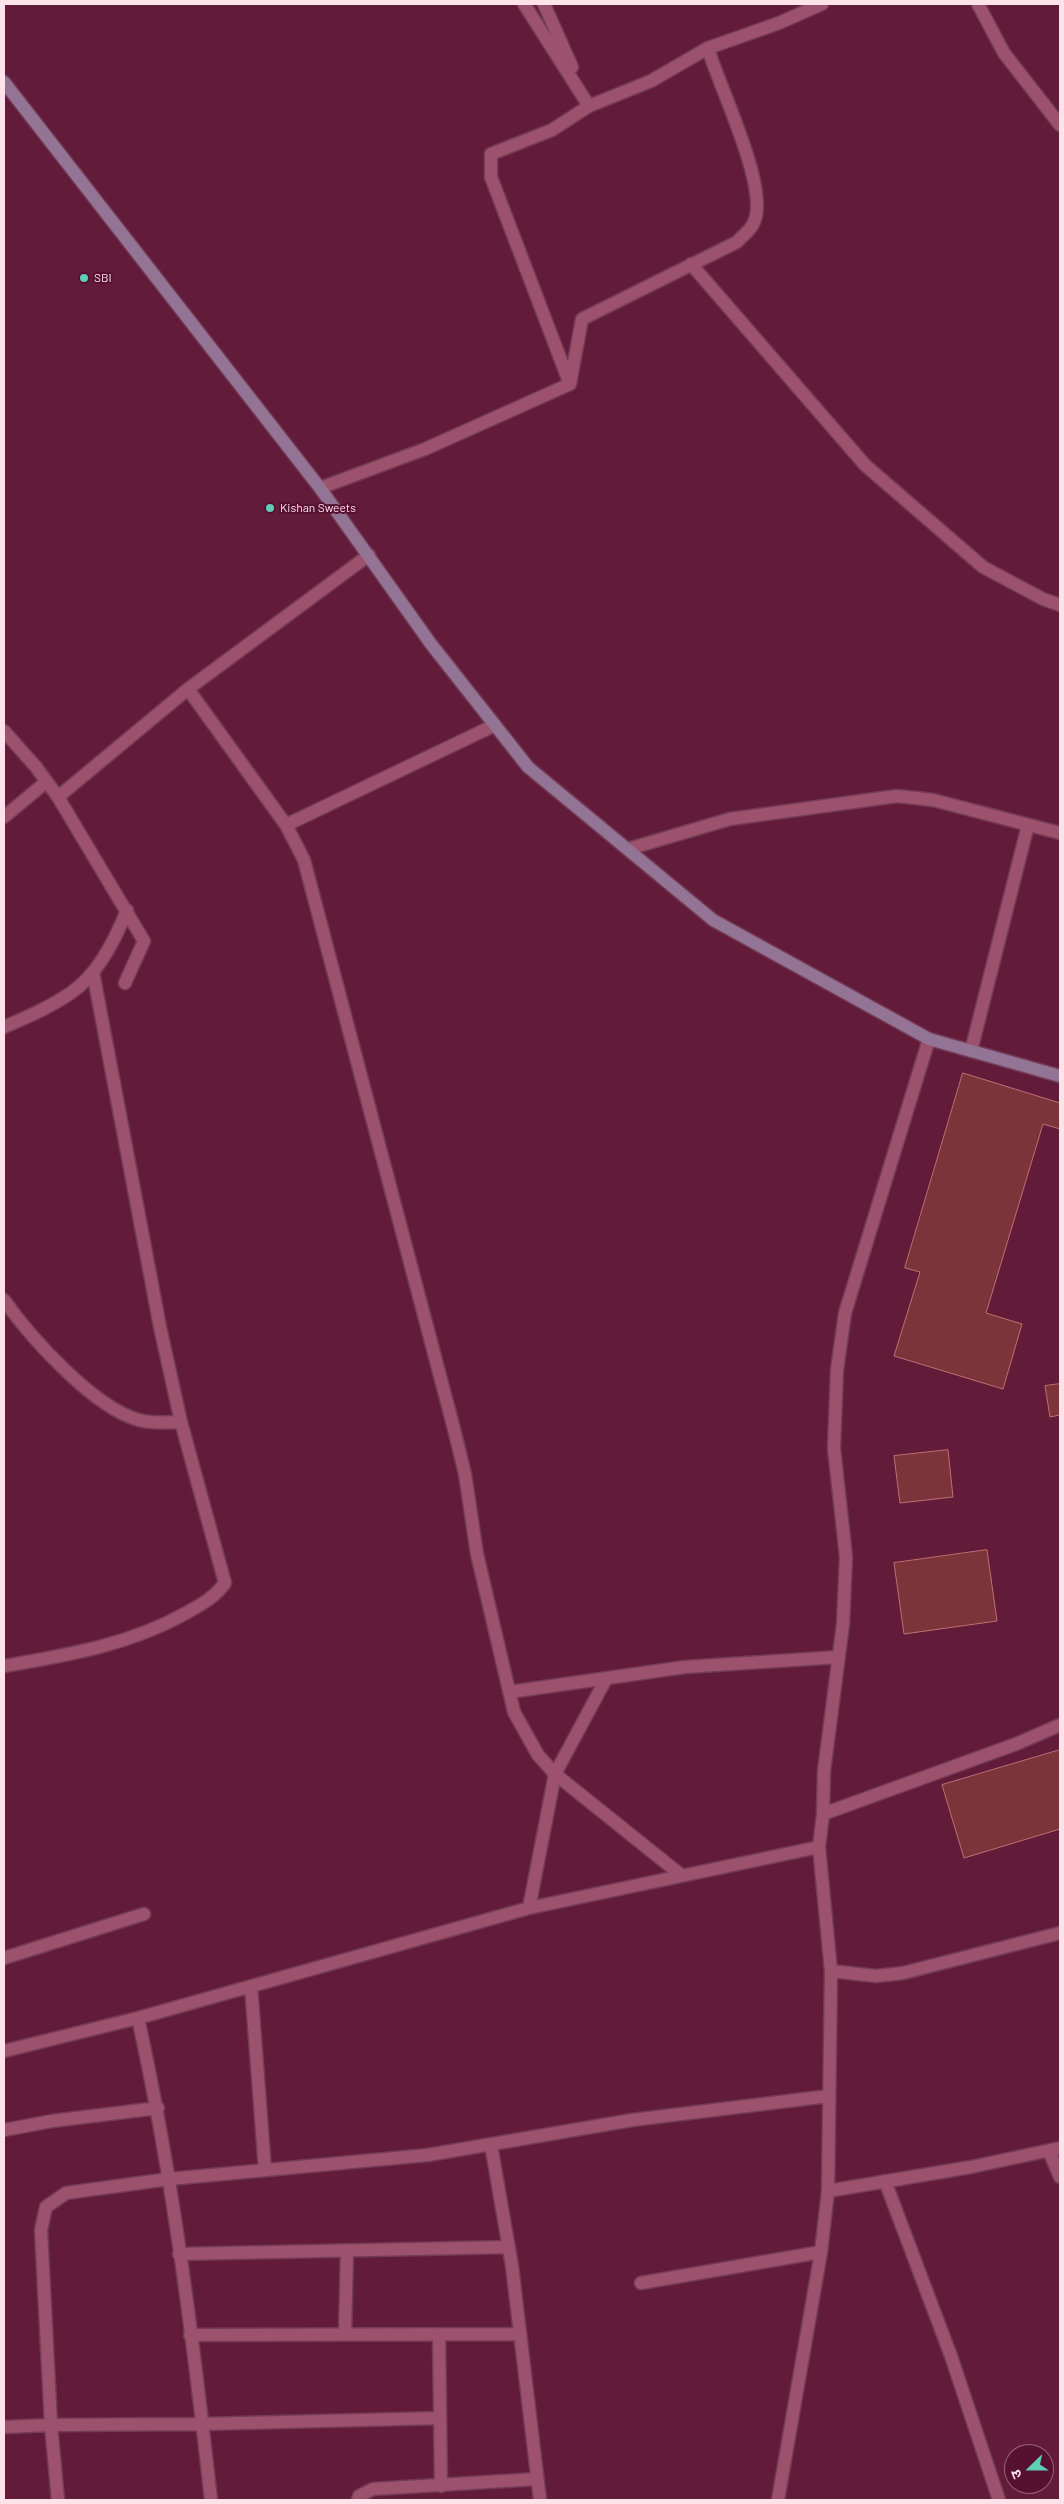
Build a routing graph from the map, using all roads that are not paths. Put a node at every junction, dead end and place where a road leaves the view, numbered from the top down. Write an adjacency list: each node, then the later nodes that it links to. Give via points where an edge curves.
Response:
1 (524, 4): 7 (street)
2 (544, 4): 7 (street)
3 (822, 4): 5 (street)
4 (978, 4): 8 (street, via 1004,53)
5 (708, 48): 7 (street, via 651,81); 9 (street, via 758,192 754,224 738,242)
6 (4, 82): 11 (street)
7 (589, 106): 10 (street, via 552,130 491,154 491,178)
8 (1060, 125)
9 (691, 264): 10 (street, via 582,319); 13 (street, via 865,465 983,566 1042,599)
10 (570, 384): 11 (street, via 425,449)
11 (320, 488): 12 (street)
12 (369, 555): 14 (street); 15 (street, via 431,644)
13 (1060, 605)
14 (188, 688): 18 (street); 20 (street)
15 (495, 725): 20 (street); 23 (street, via 528,767)
16 (4, 731): 17 (street)
17 (46, 782): 18 (street); 19 (street)
18 (58, 798): 24 (street)
19 (4, 817)
20 (286, 825): 36 (street, via 304,860 317,905 454,1429 465,1474 477,1554)
21 (1028, 825): 22 (street); 23 (street, via 933,800 897,796 730,819); 29 (street)
22 (1060, 833)
23 (628, 850): 28 (street, via 713,920)
24 (127, 910): 25 (street); 26 (street, via 144,941)
25 (93, 972): 27 (street, via 74,992); 32 (street)
26 (125, 983)
27 (4, 1027)
28 (929, 1039): 29 (street); 33 (street, via 845,1313 837,1370 834,1448 846,1557)
29 (971, 1051): 30 (street)
30 (1060, 1076)
31 (4, 1300): 32 (street, via 75,1379 115,1410 140,1421)
32 (181, 1422): 34 (street, via 225,1583 214,1597 165,1625 124,1641)
33 (838, 1657): 35 (street, via 685,1667); 39 (street, via 824,1771)
34 (4, 1666)
35 (606, 1679): 36 (street); 38 (street)
36 (509, 1692): 38 (street, via 514,1712 538,1755)
37 (1060, 1725): 39 (street)
38 (555, 1774): 41 (street); 42 (street)
39 (823, 1814): 40 (street)
40 (819, 1847): 41 (street); 46 (street)
41 (681, 1875): 42 (street)
42 (528, 1908): 47 (street)
43 (144, 1914): 45 (street)
44 (1060, 1933): 46 (street, via 903,1973 876,1976)
45 (4, 1958)
46 (831, 1971): 50 (street)
47 (251, 1986): 48 (street); 55 (street)
48 (138, 2018): 49 (street); 51 (street)
49 (4, 2051)
50 (829, 2096): 53 (street, via 632,2120); 59 (street)
51 (158, 2108): 52 (street); 57 (street)
52 (4, 2130)
53 (491, 2145): 55 (street, via 428,2155); 60 (street)
54 (1055, 2150): 56 (street); 58 (street, via 971,2168)
55 (265, 2170): 57 (street)
56 (1060, 2176)
57 (169, 2179): 63 (street); 71 (street, via 66,2193 46,2207 41,2230)
58 (885, 2181): 59 (street); 80 (street, via 951,2356)
59 (828, 2190): 62 (street)
60 (509, 2247): 61 (street); 67 (street)
61 (347, 2251): 63 (street); 65 (street)
62 (821, 2252): 64 (street); 79 (street)
63 (179, 2254): 68 (street)
64 (641, 2282)
65 (345, 2334): 66 (street); 68 (street)
66 (439, 2334): 67 (street); 69 (street)
67 (520, 2334): 73 (street)
68 (190, 2335): 70 (street)
69 (440, 2418): 70 (street); 74 (street)
70 (203, 2424): 71 (street); 76 (street)
71 (51, 2425): 72 (street); 75 (street)
72 (4, 2427)
73 (537, 2479): 74 (street); 78 (street)
74 (441, 2486): 77 (street, via 373,2488)
75 (58, 2500)
76 (211, 2500)
77 (358, 2500)
78 (540, 2500)
79 (778, 2500)
80 (999, 2500)

